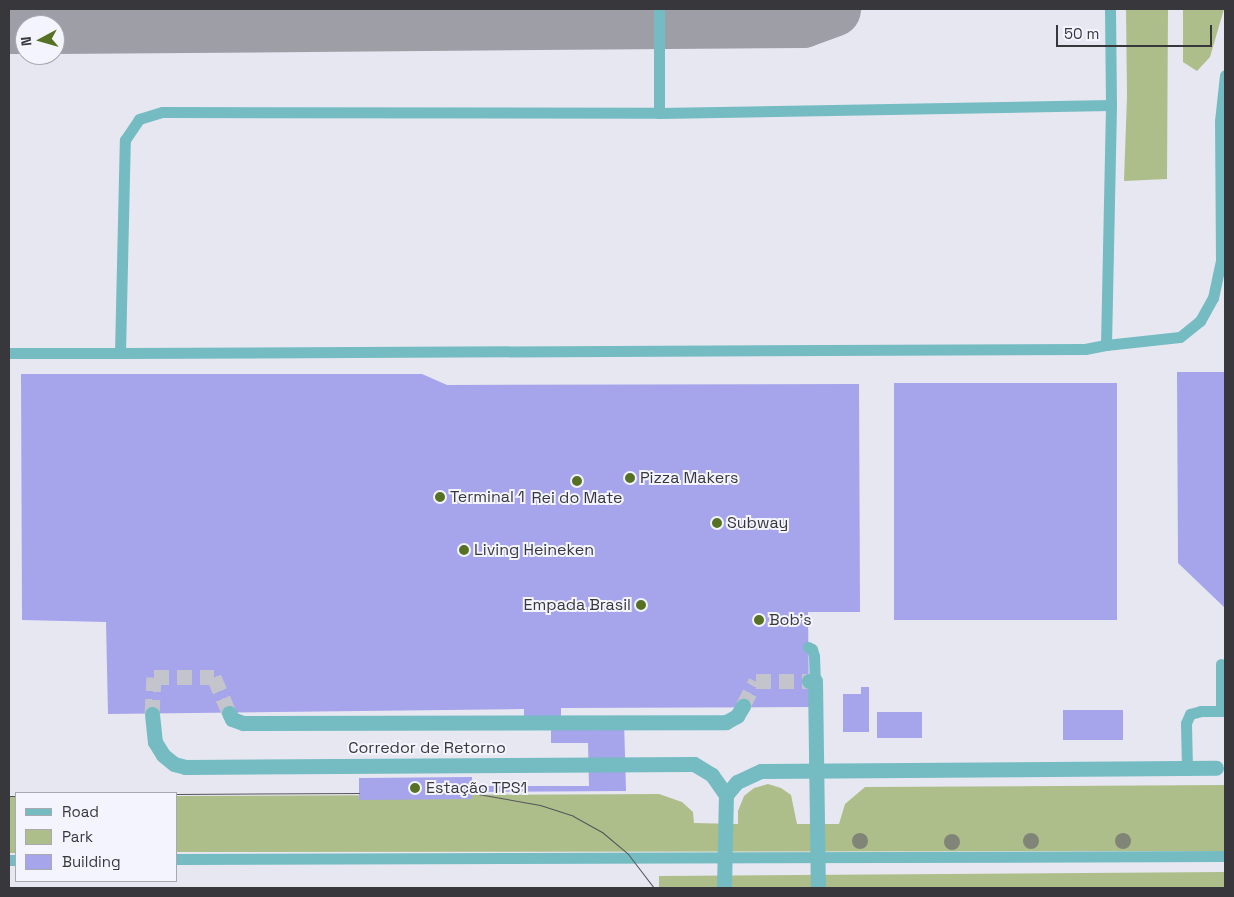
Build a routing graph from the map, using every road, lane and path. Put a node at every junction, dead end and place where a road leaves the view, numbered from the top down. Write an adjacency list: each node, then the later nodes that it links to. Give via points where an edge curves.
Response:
1 (659, 9): 5 (lane)
2 (1110, 9): 4 (lane)
3 (1225, 75): 6 (lane, via 1220,121 1221,261 1213,298 1200,321 1180,337)
4 (1111, 105): 5 (lane); 6 (lane)
5 (659, 113): 8 (lane, via 162,112 138,119 125,140)
6 (1106, 345): 8 (lane, via 1085,349)
7 (9, 353): 8 (lane)
8 (120, 353)
9 (808, 647): 11 (lane, via 814,656)
10 (1221, 664): 13 (lane)
11 (812, 681): 18 (street)
12 (743, 706): 14 (street, via 737,716 726,722 243,723 237,722)
13 (1223, 711): 16 (lane, via 1190,714 1186,723)
14 (229, 713)
15 (152, 714): 19 (street, Corredor de Retorno, via 155,742 163,755 174,764 185,766 694,764 712,776)
16 (1187, 768): 17 (street); 18 (street)
17 (1220, 768)
18 (817, 771): 19 (street, via 761,771 737,782); 23 (street)
19 (726, 795): 22 (street)
20 (1225, 856): 21 (lane)
21 (178, 859)
22 (724, 888)
23 (818, 888)

